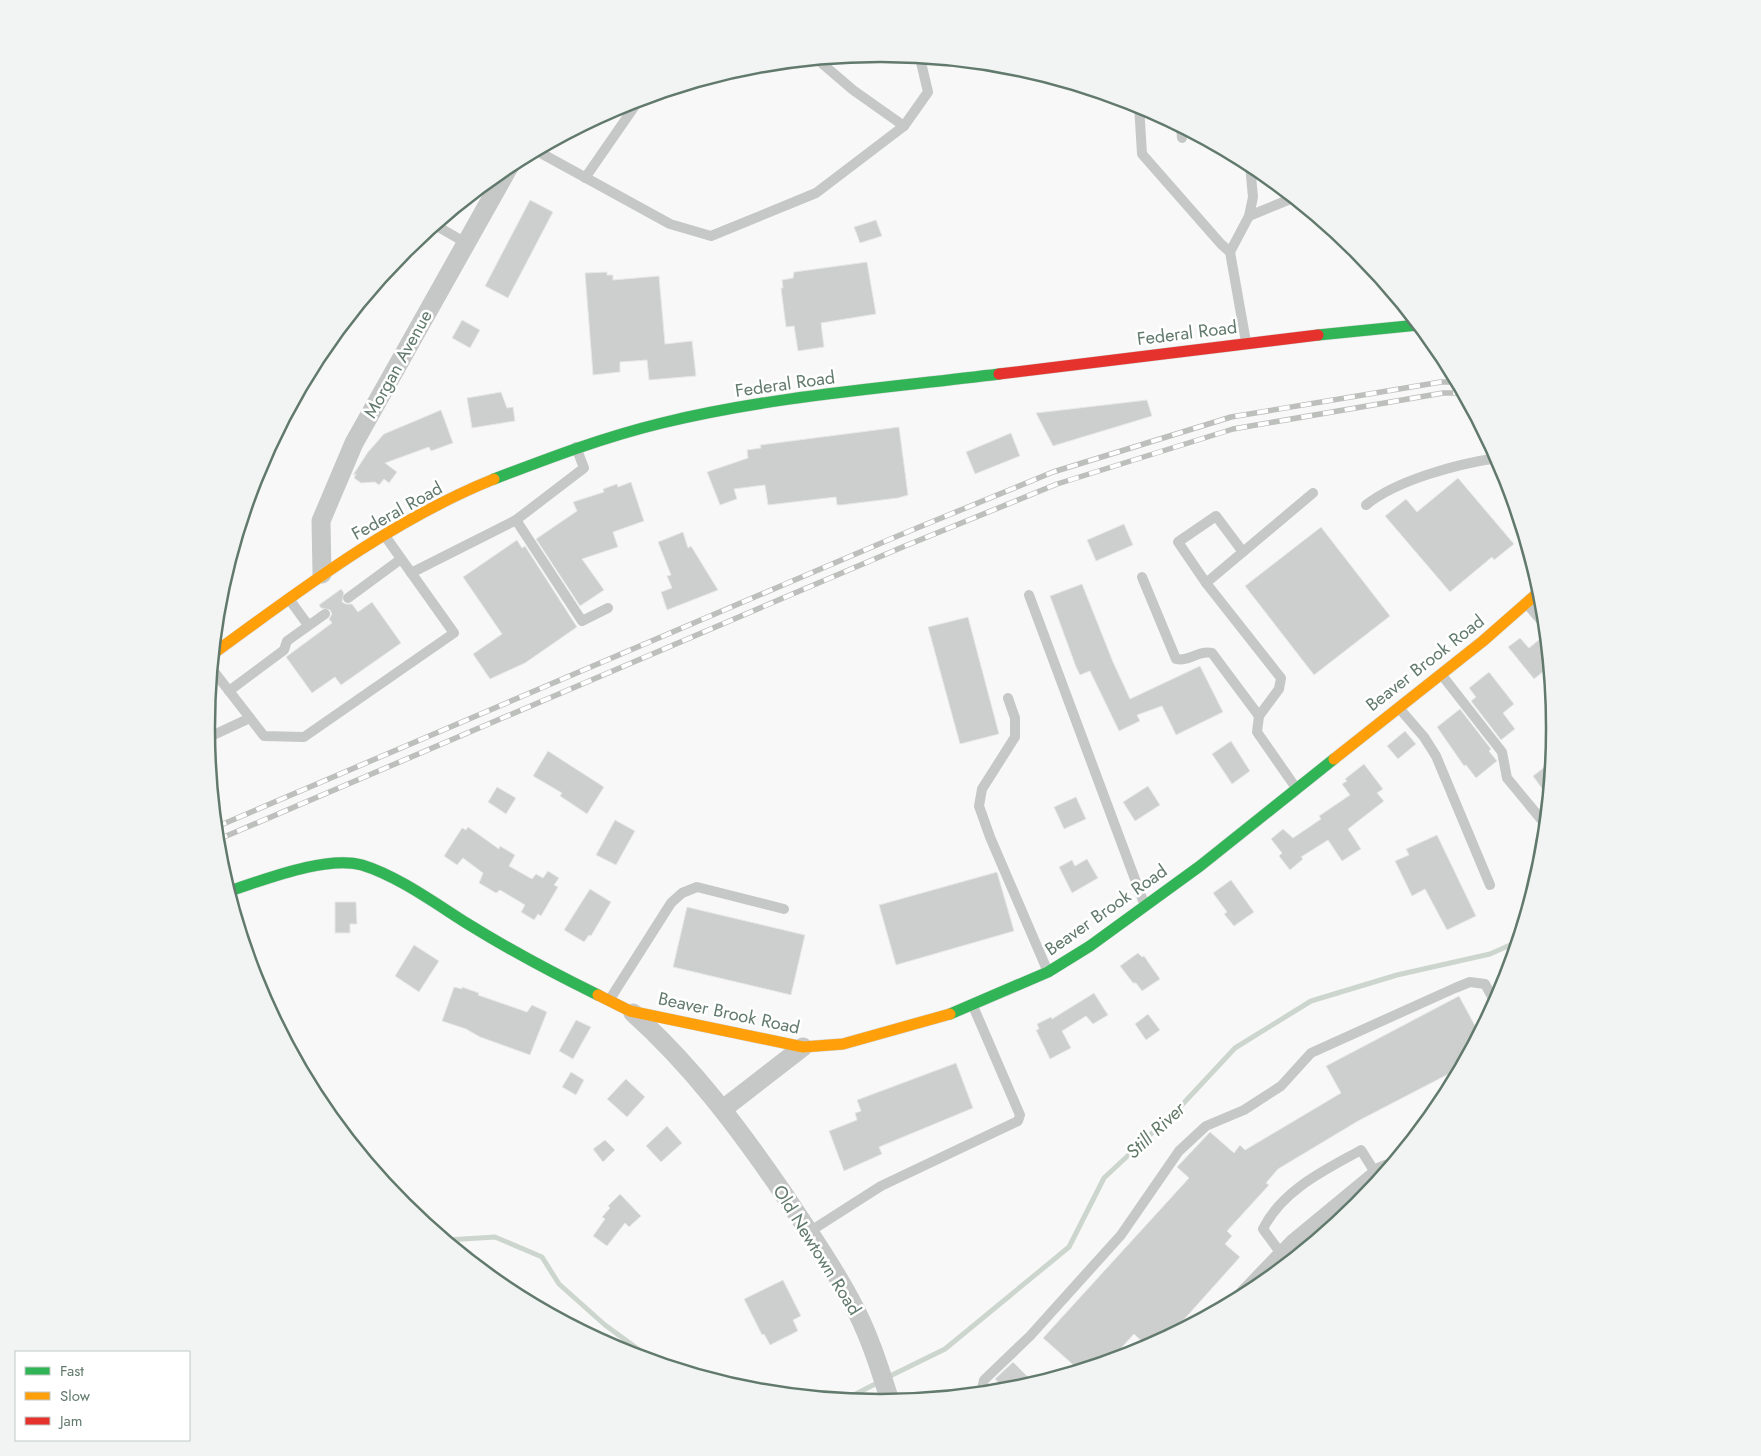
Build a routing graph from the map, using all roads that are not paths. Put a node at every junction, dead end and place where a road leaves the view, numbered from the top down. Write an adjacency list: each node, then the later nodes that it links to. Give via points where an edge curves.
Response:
1 (921, 64): 5 (lane, via 928,92)
2 (824, 65): 5 (lane)
3 (631, 111): 8 (lane)
4 (1140, 115): 14 (lane, via 1142,154)
5 (904, 126): 8 (lane, via 816,192 711,236 670,224)
6 (544, 155): 8 (lane)
7 (1251, 176): 11 (lane, via 1253,197)
8 (584, 178)
9 (500, 183): 13 (street, Morgan Avenue)
10 (1285, 199): 11 (lane)
11 (1249, 216): 14 (lane)
12 (441, 229): 13 (lane)
13 (466, 243): 26 (street, Morgan Avenue, via 354,444 321,521)
14 (1230, 252): 16 (lane)
15 (1410, 326): 16 (street, Federal Road)
16 (1246, 343): 17 (street, Federal Road, via 763,403 663,422)
17 (576, 448): 21 (lane, via 584,468); 22 (street, Federal Road, via 480,486)
18 (1489, 460): 20 (lane, via 1454,466 1377,496)
19 (1313, 493): 23 (lane)
20 (1366, 505)
21 (516, 520): 25 (lane); 34 (lane, via 582,621)
22 (384, 536): 24 (lane); 26 (street, Federal Road)
23 (1243, 552): 28 (lane); 28 (lane, via 1216,516 1178,542)
24 (401, 559): 25 (lane); 32 (lane)
25 (411, 573): 45 (lane, via 454,633 304,737 264,736)
26 (322, 574): 31 (street, Federal Road)
27 (1142, 577): 44 (lane, via 1176,659 1183,661 1204,651 1212,653)
28 (1206, 584): 44 (lane, via 1281,678 1279,688)
29 (1029, 596): 51 (lane)
30 (1533, 597): 33 (street, Beaver Brook Road)
31 (289, 598): 37 (lane); 38 (street, Federal Road)
32 (348, 598)
33 (1526, 603): 36 (lane); 39 (street, Beaver Brook Road)
34 (608, 608)
35 (325, 614): 37 (lane)
36 (1536, 614)
37 (308, 625): 41 (lane, via 287,641 284,650)
38 (220, 649)
39 (1441, 673): 43 (street, Beaver Brook Road); 48 (lane, via 1502,752 1507,778)
40 (217, 675): 41 (lane)
41 (229, 690): 45 (lane)
42 (1008, 698): 53 (lane, via 1015,718 1014,737 982,789 979,806)
43 (1398, 707): 47 (street, Beaver Brook Road); 49 (lane, via 1436,756)
44 (1259, 716): 47 (lane, via 1257,732)
45 (250, 718): 46 (lane)
46 (215, 734)
47 (1296, 788): 51 (street, Beaver Brook Road)
48 (1540, 817)
49 (1490, 885)
50 (236, 890): 55 (street, Beaver Brook Road, via 297,870 330,864 361,865 401,883 524,958)
51 (1145, 906): 53 (street, Beaver Brook Road)
52 (784, 909): 55 (lane, via 697,888 682,893 671,903)
53 (1048, 972): 56 (street, Beaver Brook Road)
54 (1490, 993): 65 (lane, via 1486,984 1470,982 1311,1053 1281,1086 1244,1110 1206,1126 1179,1151 1121,1235 1030,1336 984,1380)
55 (610, 1000): 57 (street, Beaver Brook Road)
56 (973, 1005): 58 (street, Beaver Brook Road, via 903,1029 843,1044); 62 (lane, via 1020,1115 1018,1121 880,1186)
57 (630, 1011): 58 (street, Beaver Brook Road); 59 (street, Old Newtown Road, via 660,1038)
58 (804, 1047): 59 (street)
59 (723, 1109): 62 (street, Old Newtown Road)
60 (1378, 1170): 63 (lane, via 1361,1150 1311,1178 1290,1195 1270,1213 1263,1229)
61 (1320, 1227): 63 (street)
62 (809, 1232): 66 (street, Old Newtown Road, via 850,1299 875,1355)
63 (1288, 1249): 64 (street)
64 (1272, 1266)
65 (983, 1385)
66 (888, 1394)

